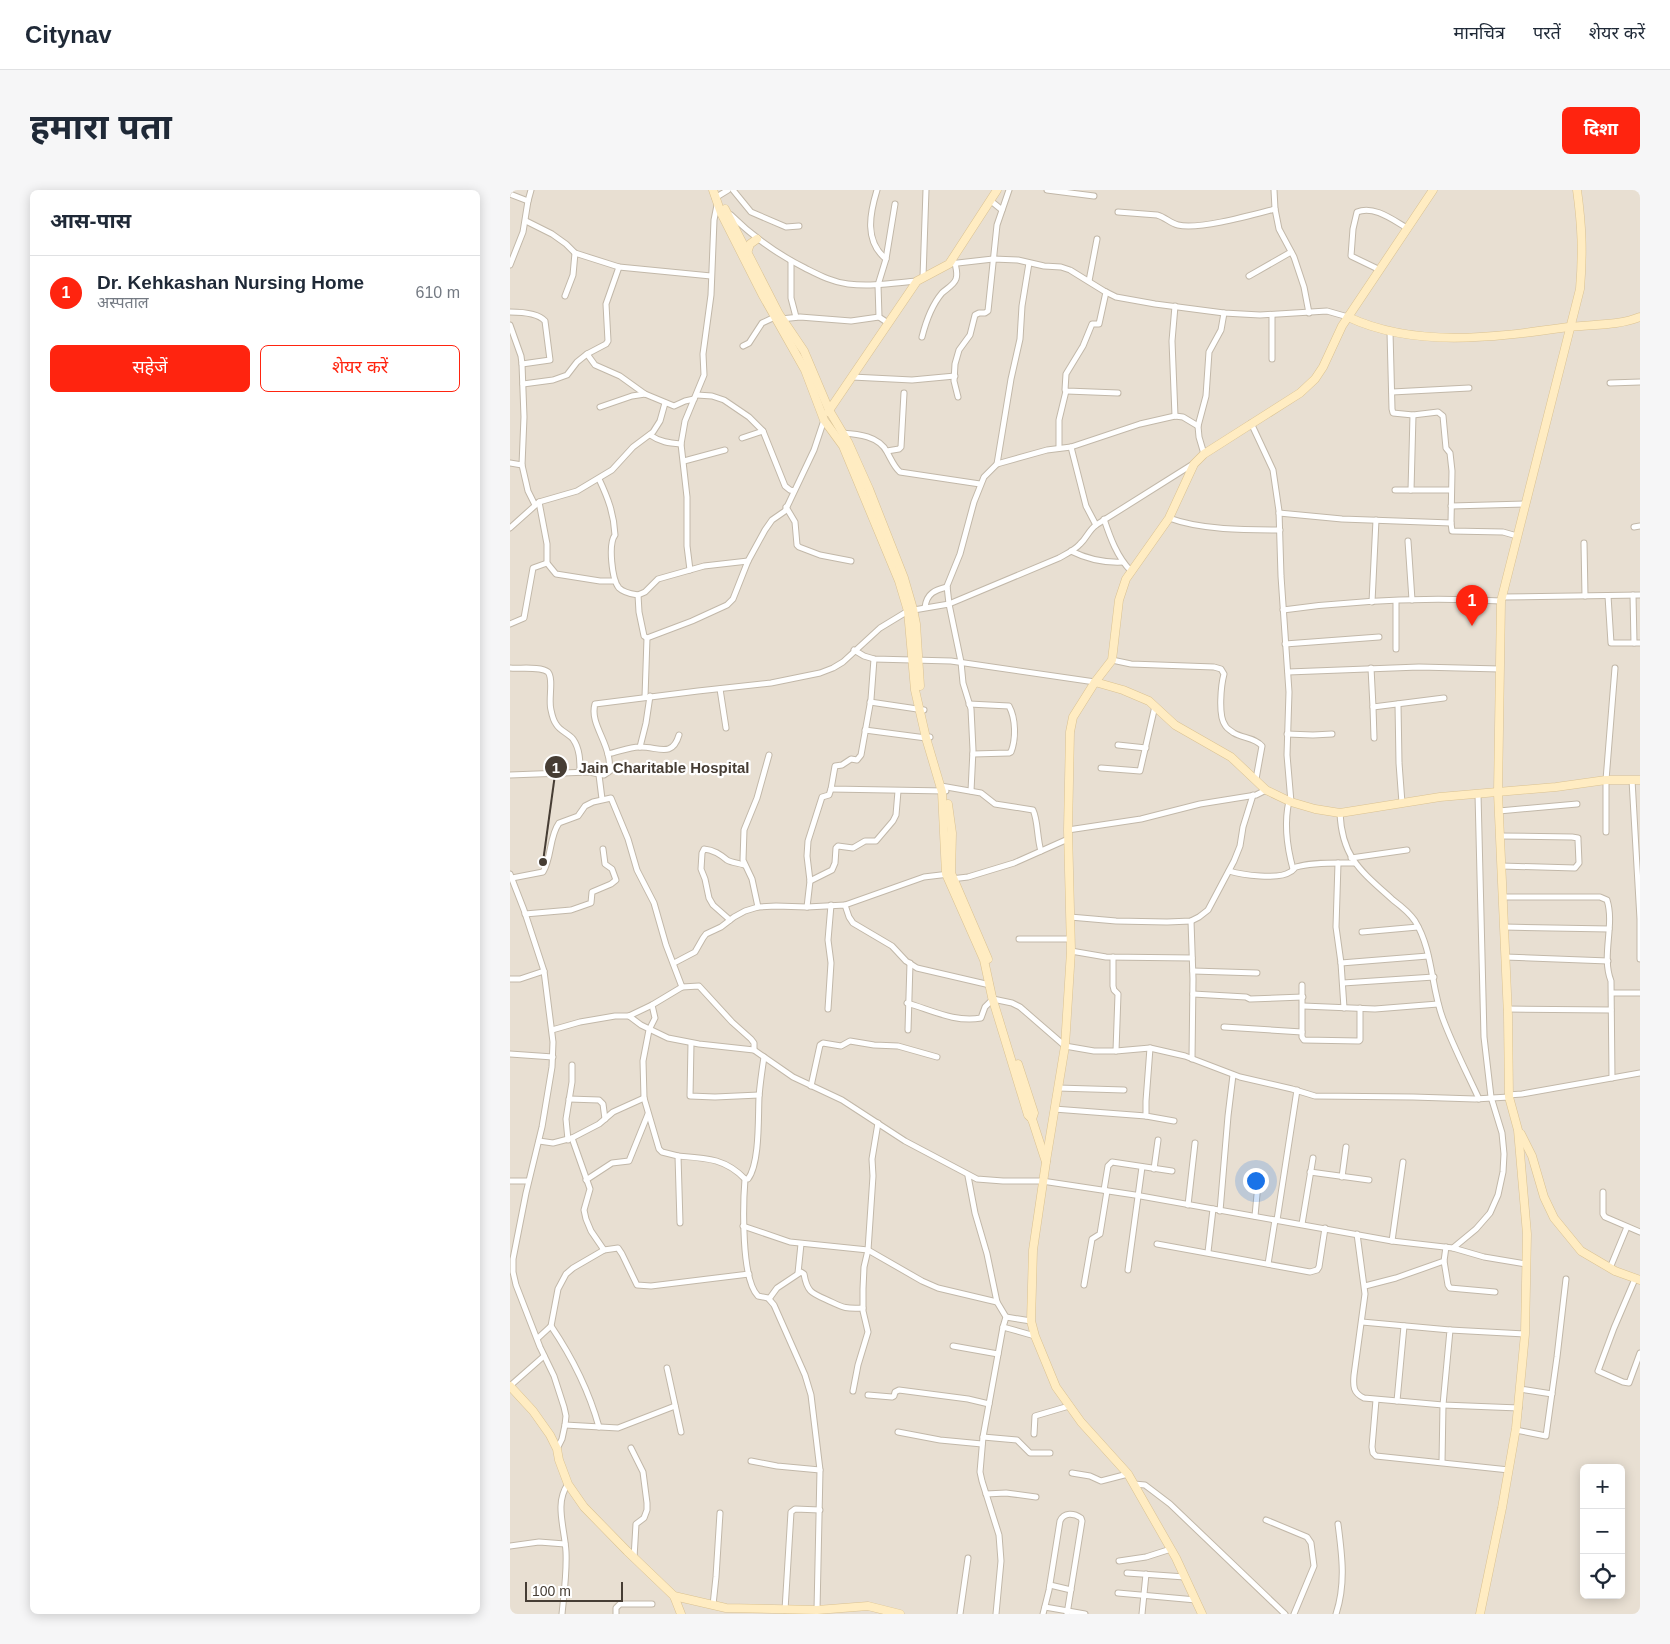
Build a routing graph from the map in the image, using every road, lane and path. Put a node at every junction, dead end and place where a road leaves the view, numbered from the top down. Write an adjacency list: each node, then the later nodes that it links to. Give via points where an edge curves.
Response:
1 (531, 190): 15 (street)
2 (728, 190): 13 (street)
3 (733, 190): 23 (street, via 751,212 786,227)
4 (877, 190): 30 (street, via 872,209 871,236 876,248)
5 (926, 190): 40 (street)
6 (998, 190): 16 (street)
7 (1009, 190): 19 (street)
8 (1047, 190): 14 (street)
9 (1274, 190): 20 (street)
10 (1433, 190): 24 (street)
11 (1577, 190): 57 (street, via 1583,257 1580,289)
12 (510, 194): 15 (street)
13 (715, 196): 18 (street); 38 (street); 54 (street, via 762,294)
14 (1094, 196)
15 (528, 201): 22 (street)
16 (991, 201): 19 (street); 34 (street)
17 (895, 204): 30 (street)
18 (726, 210): 25 (street); 29 (street)
19 (1002, 210): 31 (street)
20 (1275, 210): 21 (street, via 1189,226 1174,224 1164,216); 27 (street, via 1279,229)
21 (1118, 212)
22 (526, 221): 28 (street, via 552,234); 35 (street)
23 (799, 226)
24 (1407, 228): 37 (street); 37 (street, via 1378,212 1357,212 1350,256)
25 (757, 239): 29 (street, via 750,244); 32 (street)
26 (1097, 239): 41 (street)
27 (1291, 252): 39 (street); 48 (street)
28 (575, 253): 36 (street); 44 (street, via 573,275)
29 (748, 253): 54 (street)
30 (886, 258): 42 (street)
31 (993, 259): 33 (street); 34 (street); 64 (street, via 988,311 975,314 970,335 956,357)
32 (791, 261): 42 (street, via 833,281); 51 (street, via 791,298)
33 (1029, 263): 41 (street, via 1061,266); 97 (street, via 1020,339)
34 (952, 264): 40 (street); 59 (street, via 957,274 955,281 935,302)
35 (510, 265)
36 (619, 267): 38 (street); 61 (street, via 606,304 608,341)
37 (1380, 270): 50 (street)
38 (711, 276): 75 (street, via 704,375)
39 (1249, 276)
40 (920, 279): 42 (street); 55 (street)
41 (1089, 281): 43 (street)
42 (878, 285): 52 (street)
43 (1106, 292): 45 (street, via 1135,301); 70 (street, via 1099,324 1092,324 1066,374)
44 (565, 296)
45 (1175, 306): 47 (street); 81 (street, via 1172,341)
46 (510, 312): 63 (street, via 523,312 545,321 550,360)
47 (1224, 313): 49 (street); 84 (street, via 1209,352 1206,396)
48 (1310, 313): 49 (street); 50 (street, via 1328,311)
49 (1272, 315): 62 (street)
50 (1348, 316): 58 (street); 83 (street, via 1315,379 1300,393)
51 (796, 317): 52 (street, via 851,321); 54 (street)
52 (879, 317): 55 (street)
53 (1640, 317): 57 (street)
54 (778, 318): 60 (street, via 762,323 749,343); 79 (street, via 804,351); 82 (street, via 805,370)
55 (888, 323): 65 (street)
56 (510, 325): 63 (street)
57 (1570, 327): 58 (street, via 1471,338); 107 (street)
58 (1390, 332): 71 (street)
59 (922, 337)
60 (743, 346)
61 (587, 354): 68 (street, via 573,365 567,375); 74 (street, via 595,365 620,376)
62 (1272, 359)
63 (522, 364): 68 (street)
64 (955, 376): 65 (street, via 912,380); 76 (street)
65 (852, 377): 79 (street)
66 (1640, 382): 67 (street)
67 (1610, 383)
68 (523, 384): 99 (street)
69 (1469, 388): 71 (street)
70 (1066, 391): 73 (street); 91 (street, via 1059,420)
71 (1392, 392): 80 (street, via 1394,414)
72 (904, 393): 93 (street, via 901,447)
73 (1118, 393)
74 (645, 394): 77 (street); 78 (street)
75 (696, 397): 77 (street, via 674,406); 85 (street, via 712,396 724,400); 89 (street, via 685,421)
76 (958, 397)
77 (665, 403): 87 (street, via 660,421)
78 (600, 407)
79 (829, 410): 82 (street); 86 (street)
80 (1413, 415): 103 (street); 104 (street, via 1442,414 1446,448 1450,455)
81 (1175, 416): 84 (street); 90 (street)
82 (824, 420): 86 (street); 105 (street)
83 (1251, 424): 94 (street); 110 (street, via 1273,470)
84 (1198, 426): 94 (street)
85 (763, 431): 88 (street); 105 (street, via 785,486)
86 (838, 434): 93 (street, via 874,440); 141 (street)
87 (650, 435): 89 (street, via 667,443); 100 (street)
88 (742, 438)
89 (681, 444): 95 (street)
90 (1071, 447): 91 (street); 115 (street, via 1086,506)
91 (1058, 448): 97 (street)
92 (725, 450): 95 (street)
93 (887, 451): 101 (street, via 900,472)
94 (1204, 454): 98 (street)
95 (684, 461): 126 (street)
96 (510, 463): 99 (street)
97 (997, 464): 101 (street)
98 (1194, 464): 111 (street); 112 (street)
99 (522, 465): 106 (street, via 528,491)
100 (599, 479): 106 (street, via 577,491); 128 (street, via 614,520)
101 (980, 484): 129 (street)
102 (1395, 490): 103 (street)
103 (1411, 490): 104 (street)
104 (1451, 490): 109 (street)
105 (794, 491): 108 (street)
106 (537, 504): 116 (street); 125 (street, via 547,544)
107 (1525, 504): 109 (street); 118 (street)
108 (786, 506): 122 (street, via 783,514 772,520 765,530); 123 (street, via 794,522 799,547)
109 (1451, 506): 114 (street)
110 (1279, 513): 113 (street); 117 (street)
111 (1169, 518): 117 (street, via 1235,530); 127 (street)
112 (1104, 519): 115 (street); 124 (street)
113 (1376, 520): 114 (street); 138 (street)
114 (1451, 523): 118 (street, via 1454,532 1503,532)
115 (1096, 525): 121 (street)
116 (510, 528)
117 (1280, 530): 142 (street)
118 (1517, 536): 135 (street)
119 (1408, 541): 136 (street)
120 (1584, 543): 133 (street)
121 (1071, 551): 124 (street, via 1104,563); 139 (street)
122 (748, 561): 126 (street); 145 (street, via 730,603)
123 (851, 561)
124 (1123, 562): 127 (street)
125 (547, 563): 128 (street, via 561,576); 143 (street, via 533,568 524,618)
126 (690, 570): 130 (street, via 658,578)
127 (1131, 571): 152 (street, via 1119,600)
128 (614, 581): 130 (street, via 620,589)
129 (947, 587): 139 (street); 140 (street, via 930,594)
130 (638, 595): 145 (street, via 640,620 644,636)
131 (1633, 595): 132 (street); 134 (street); 146 (street)
132 (1640, 595)
133 (1585, 596): 134 (street); 135 (street)
134 (1608, 596): 146 (street, via 1611,643)
135 (1502, 599): 136 (street); 157 (street)
136 (1412, 600): 137 (street)
137 (1396, 601): 138 (street); 148 (street)
138 (1372, 602): 142 (street)
139 (949, 604): 140 (street); 153 (street)
140 (925, 607): 141 (street)
141 (911, 610): 149 (street, via 880,628); 151 (street)
142 (1283, 610): 147 (street)
143 (510, 624)
144 (1379, 637): 147 (street)
145 (648, 638): 161 (street)
146 (1637, 643)
147 (1285, 644): 158 (street)
148 (1396, 649)
149 (854, 650): 150 (street); 160 (street, via 843,662 820,673 771,684)
150 (874, 658): 151 (street); 163 (street)
151 (915, 660): 153 (street); 168 (street, via 915,690)
152 (1112, 660): 159 (street); 186 (street, via 1221,669 1224,674 1221,706 1225,727 1262,746)
153 (961, 662): 159 (street); 164 (street)
154 (510, 668): 183 (street, via 533,668 548,673 551,679 549,703 555,723 576,744)
155 (1370, 668): 157 (street); 158 (street); 167 (street)
156 (1615, 668): 187 (street)
157 (1500, 669): 194 (street)
158 (1288, 672): 171 (street)
159 (1095, 682): 166 (street, via 1133,694); 204 (street, via 1073,716 1070,732)
160 (720, 689): 161 (street); 169 (street)
161 (648, 697): 177 (street); 179 (street, via 595,704 594,714)
162 (1444, 698): 165 (street)
163 (870, 702): 168 (street); 170 (street)
164 (969, 704): 180 (street); 180 (street, via 1009,706 1015,737 1009,753)
165 (1398, 704): 167 (street); 199 (street)
166 (1155, 706): 178 (street); 186 (street, via 1176,725 1232,757)
167 (1373, 707): 175 (street)
168 (922, 710): 174 (street)
169 (726, 728)
170 (865, 730): 174 (street); 189 (street, via 860,759 851,759 836,766)
171 (1287, 734): 172 (street); 198 (street)
172 (1332, 734)
173 (678, 735): 177 (street, via 672,748)
174 (928, 737): 190 (street)
175 (1374, 738)
176 (1118, 745): 178 (street)
177 (640, 746): 179 (street)
178 (1146, 748): 182 (street, via 1140,771)
179 (608, 754): 185 (street, via 610,771)
180 (973, 754): 193 (street)
181 (769, 755): 211 (street, via 758,798 744,830)
182 (1101, 768)
183 (580, 772): 184 (street); 185 (street)
184 (510, 775)
185 (599, 775): 197 (street)
186 (1256, 779): 191 (street)
187 (1606, 780): 188 (street); 194 (street); 203 (street)
188 (1636, 780): 238 (street)
189 (831, 789): 192 (street); 217 (street, via 829,795 822,797 808,841)
190 (943, 789): 192 (street); 193 (street); 215 (street)
191 (1266, 790): 196 (street); 198 (street)
192 (898, 791): 217 (street, via 896,815 876,841 865,841 853,848 838,846 832,870)
193 (971, 791): 208 (street, via 981,793 994,804 1033,810)
194 (1498, 793): 195 (street); 202 (street)
195 (1478, 794): 199 (street); 293 (street, via 1484,1036)
196 (1253, 796): 204 (street, via 1200,804); 214 (street, via 1240,846)
197 (602, 799): 216 (street, via 585,806 578,816 559,823 543,872); 240 (street, via 608,797 613,801)
198 (1290, 802): 201 (street); 213 (street, via 1286,816)
199 (1402, 804): 201 (street)
200 (1577, 804): 202 (street)
201 (1340, 812): 209 (street, via 1346,848)
202 (1499, 812): 205 (street)
203 (1606, 832)
204 (1068, 834): 208 (street); 224 (street)
205 (1500, 836): 212 (street); 212 (street, via 1578,838 1575,868)
206 (603, 848): 223 (street, via 605,864 616,880 592,892 591,902 571,910)
207 (1407, 850): 209 (street)
208 (1041, 851): 215 (street, via 989,871)
209 (1353, 860): 210 (street); 227 (street, via 1406,910)
210 (1338, 863): 213 (street); 242 (street, via 1336,927)
211 (744, 864): 221 (street, via 752,879); 225 (street, via 733,862 718,852 704,849 702,853 701,869 708,898)
212 (1501, 866): 218 (street)
213 (1293, 869): 214 (street, via 1261,876)
214 (1229, 872): 226 (street, via 1208,910)
215 (950, 877): 219 (street, via 924,877); 249 (street, via 984,960); 256 (street, via 985,950)
216 (511, 880): 223 (street)
217 (810, 881): 222 (street)
218 (1502, 897): 228 (street); 229 (street, via 1604,898 1608,902)
219 (845, 905): 220 (street); 241 (street, via 853,923 892,946)
220 (831, 906): 222 (street); 263 (street)
221 (758, 907): 222 (street); 225 (street)
222 (807, 907)
223 (525, 914): 243 (street)
224 (1070, 918): 226 (street); 232 (street)
225 (730, 920): 240 (street, via 703,938 695,952)
226 (1191, 921): 237 (street)
227 (1418, 927): 230 (street); 234 (street)
228 (1504, 927): 229 (street); 236 (street)
229 (1609, 929): 239 (street)
230 (1362, 932)
231 (1019, 938): 232 (street)
232 (1071, 939): 233 (street)
233 (1072, 951): 235 (street); 273 (street)
234 (1428, 956): 242 (street); 246 (street)
235 (1113, 957): 237 (street); 276 (street, via 1113,986 1118,994)
236 (1505, 957): 239 (street); 264 (street)
237 (1192, 958): 244 (street)
238 (1640, 959)
239 (1608, 961): 252 (street)
240 (674, 963): 251 (street)
241 (910, 963): 249 (street, via 936,973); 257 (street)
242 (1341, 963): 248 (street)
243 (544, 971): 247 (street); 268 (street)
244 (1193, 971): 245 (street); 254 (street)
245 (1257, 973)
246 (1434, 976): 248 (street); 258 (street)
247 (510, 979)
248 (1343, 983): 261 (street)
249 (990, 985): 256 (street)
250 (1302, 985): 255 (street)
251 (682, 987): 259 (street); 275 (street, via 699,986 751,1039)
252 (1612, 993): 253 (street); 265 (street)
253 (1640, 993)
254 (1193, 994): 255 (street, via 1250,999); 281 (street)
255 (1303, 997): 260 (street)
256 (995, 999): 257 (street, via 988,1003 978,1019 956,1018); 273 (street, via 1020,1007); 310 (street, via 1028,1115)
257 (908, 1003): 270 (street)
258 (1438, 1004): 262 (street); 295 (street)
259 (652, 1006): 266 (street); 269 (street, via 654,1018)
260 (1303, 1006): 261 (street); 271 (street)
261 (1344, 1008): 262 (street)
262 (1360, 1008): 271 (street, via 1359,1041 1304,1040)
263 (828, 1009)
264 (1507, 1009): 265 (street); 291 (street)
265 (1611, 1010): 285 (street)
266 (629, 1016): 268 (street, via 580,1022); 269 (street)
267 (1224, 1028): 271 (street)
268 (552, 1030): 278 (street)
269 (649, 1030): 272 (street); 292 (street, via 643,1061)
270 (908, 1030)
271 (1302, 1032)
272 (691, 1043): 275 (street); 290 (street, via 690,1096)
273 (1065, 1046): 276 (street); 287 (street)
274 (1150, 1048): 276 (street); 281 (street); 298 (street)
275 (754, 1050): 279 (street)
276 (1116, 1051)
277 (510, 1054): 278 (street)
278 (553, 1057): 305 (street)
279 (764, 1057): 286 (street, via 780,1070); 290 (street)
280 (937, 1057): 286 (street, via 898,1046 850,1041 841,1046 823,1043)
281 (1192, 1059): 284 (street)
282 (572, 1065): 294 (street)
283 (1640, 1073): 285 (street)
284 (1233, 1075): 289 (street); 330 (street)
285 (1612, 1078): 291 (street)
286 (811, 1086): 301 (street, via 842,1100)
287 (1058, 1088): 288 (street); 296 (street)
288 (1124, 1090)
289 (1296, 1090): 295 (street, via 1315,1096); 332 (street)
290 (759, 1095): 319 (street, via 752,1170)
291 (1508, 1096): 293 (street); 302 (street)
292 (644, 1098): 297 (street); 299 (street)
293 (1492, 1098): 295 (street); 344 (street, via 1504,1154 1498,1195 1490,1213)
294 (569, 1099): 299 (street, via 599,1100); 303 (street, via 566,1119)
295 (1479, 1099)
296 (1054, 1109): 298 (street); 310 (street)
297 (648, 1114): 308 (street, via 658,1149); 320 (street, via 629,1161 612,1163)
298 (1146, 1116): 300 (street)
299 (605, 1119): 303 (street)
300 (1174, 1121)
301 (878, 1123): 317 (street); 346 (street, via 872,1159 874,1176)
302 (1518, 1130): 350 (street); 351 (street, via 1532,1156 1554,1218 1581,1251)
303 (570, 1139): 305 (street); 320 (street)
304 (1158, 1140): 313 (street)
305 (539, 1141): 323 (street)
306 (1195, 1143): 328 (street)
307 (1346, 1147): 318 (street)
308 (678, 1156): 319 (street, via 712,1158 736,1170); 333 (street)
309 (1313, 1158): 315 (street)
310 (1046, 1162): 324 (street)
311 (1403, 1162): 340 (street)
312 (1142, 1167): 313 (street); 325 (street, via 1109,1163); 327 (street)
313 (1154, 1169): 314 (street)
314 (1172, 1172)
315 (1310, 1172): 318 (street); 334 (street)
316 (1259, 1173): 331 (street)
317 (968, 1176): 324 (street); 361 (street)
318 (1342, 1177): 321 (street)
319 (745, 1179): 335 (street)
320 (586, 1180): 345 (street, via 590,1192 584,1210 586,1219)
321 (1369, 1180)
322 (510, 1181): 323 (street)
323 (528, 1181): 372 (street, via 513,1272)
324 (1042, 1182): 325 (street); 364 (street, via 1033,1250)
325 (1106, 1191): 327 (street); 357 (street, via 1100,1234 1092,1239)
326 (1603, 1192): 336 (street, via 1604,1216)
327 (1138, 1195): 328 (street); 352 (street)
328 (1188, 1205): 329 (street)
329 (1212, 1209): 330 (street); 347 (street)
330 (1220, 1211): 331 (street)
331 (1255, 1216): 332 (street)
332 (1276, 1220): 334 (street); 349 (street)
333 (680, 1223)
334 (1302, 1224): 337 (street)
335 (743, 1226): 341 (street); 354 (street)
336 (1626, 1226): 338 (street); 351 (street)
337 (1325, 1228): 339 (street); 349 (street, via 1317,1270 1310,1272)
338 (1640, 1232)
339 (1356, 1234): 340 (street); 358 (street)
340 (1392, 1240): 343 (street)
341 (801, 1244): 346 (street); 353 (street)
342 (1157, 1244): 347 (street)
343 (1446, 1247): 344 (street); 348 (street)
344 (1453, 1248): 350 (street)
345 (604, 1250): 354 (street, via 618,1248 637,1285); 366 (street, via 566,1274 558,1288)
346 (868, 1250): 361 (street, via 938,1288); 362 (street, via 864,1267)
347 (1208, 1252): 349 (street)
348 (1444, 1261): 358 (street); 359 (street, via 1450,1288)
349 (1268, 1264)
350 (1526, 1264): 370 (street)
351 (1610, 1268): 356 (street)
352 (1128, 1270)
353 (798, 1273): 360 (street, via 776,1288); 362 (street, via 804,1274 806,1286 812,1294 838,1307)
354 (749, 1274): 360 (street, via 756,1293)
355 (1566, 1278): 381 (street)
356 (1638, 1280): 374 (street, via 1614,1328 1598,1371 1629,1383)
357 (1084, 1285)
358 (1365, 1286): 365 (street)
359 (1495, 1292)
360 (769, 1299): 403 (street, via 805,1375 811,1395)
361 (997, 1302): 363 (street)
362 (863, 1308): 380 (street, via 868,1332)
363 (1006, 1317): 364 (street); 368 (street)
364 (1031, 1321): 371 (street)
365 (1362, 1322): 367 (street); 383 (street, via 1353,1386 1358,1395)
366 (551, 1326): 372 (street); 391 (street, via 592,1399)
367 (1404, 1326): 369 (street); 384 (street)
368 (1003, 1327): 371 (street); 375 (street)
369 (1450, 1330): 370 (street); 386 (street)
370 (1525, 1334): 379 (street)
371 (1035, 1336): 388 (street, via 1056,1387)
372 (538, 1338): 376 (street)
373 (953, 1346): 375 (street)
374 (1640, 1353)
375 (998, 1354): 385 (street)
376 (544, 1356): 378 (street); 390 (street, via 559,1391 566,1416)
377 (667, 1368): 387 (street)
378 (510, 1386): 399 (street, via 533,1411)
379 (1520, 1389): 381 (street); 389 (street)
380 (853, 1391)
381 (1552, 1394): 392 (street, via 1546,1436)
382 (868, 1395): 385 (street, via 892,1397 899,1390)
383 (1376, 1400): 384 (street); 402 (street, via 1372,1447 1376,1456)
384 (1396, 1401): 386 (street)
385 (989, 1404): 396 (street)
386 (1443, 1405): 389 (street); 402 (street)
387 (675, 1406): 391 (street, via 618,1428); 393 (street)
388 (1069, 1406): 395 (street, via 1035,1416); 406 (street)
389 (1519, 1408): 392 (street)
390 (565, 1425): 391 (street); 399 (street)
391 (599, 1427)
392 (1516, 1430): 404 (street)
393 (681, 1432)
394 (898, 1432): 397 (street)
395 (1034, 1434)
396 (983, 1437): 397 (street); 400 (street, via 1017,1440 1030,1453)
397 (982, 1444): 409 (street, via 980,1472)
398 (631, 1448): 418 (street, via 643,1472 648,1510 636,1524)
399 (557, 1449): 407 (street)
400 (1050, 1453)
401 (751, 1461): 403 (street)
402 (1442, 1462): 404 (street)
403 (820, 1470): 411 (street)
404 (1509, 1470): 450 (street)
405 (1072, 1473): 406 (street, via 1101,1481)
406 (1128, 1474): 408 (street)
407 (568, 1484): 415 (street, via 562,1492 561,1507); 418 (street, via 584,1507)
408 (1134, 1484): 417 (street); 447 (street, via 1145,1485 1170,1504)
409 (986, 1494): 410 (street); 442 (street, via 1000,1535)
410 (1036, 1497)
411 (820, 1510): 433 (street, via 795,1509 791,1512); 434 (street)
412 (720, 1513): 431 (street)
413 (1266, 1520): 448 (street, via 1306,1537 1311,1544 1314,1566)
414 (1338, 1524): 449 (street, via 1343,1570)
415 (565, 1544): 416 (street, via 539,1542); 437 (street)
416 (510, 1546)
417 (1171, 1549): 420 (street); 423 (street)
418 (634, 1558): 428 (street)
419 (968, 1558): 441 (street)
420 (1119, 1561)
421 (1127, 1573): 422 (street)
422 (1146, 1574): 423 (street); 427 (street)
423 (1185, 1577): 429 (street)
424 (1050, 1585): 425 (street); 425 (street, via 1062,1516 1078,1516 1082,1521); 432 (street)
425 (1071, 1590): 436 (street)
426 (1118, 1593): 427 (street)
427 (1144, 1595): 429 (street); 445 (street)
428 (674, 1596): 431 (street); 439 (street)
429 (1196, 1600): 446 (street)
430 (652, 1604): 438 (street, via 620,1604)
431 (713, 1605): 433 (street)
432 (1045, 1607): 436 (street); 443 (street)
433 (785, 1610): 434 (street)
434 (817, 1610): 435 (street)
435 (849, 1611): 440 (street, via 868,1606)
436 (1067, 1612): 444 (street)
437 (562, 1614)
438 (616, 1614)
439 (681, 1614)
440 (900, 1614)
441 (960, 1614)
442 (996, 1614)
443 (1043, 1614)
444 (1085, 1614)
445 (1142, 1614)
446 (1202, 1614)
447 (1286, 1614)
448 (1294, 1614)
449 (1336, 1614)
450 (1480, 1614)

